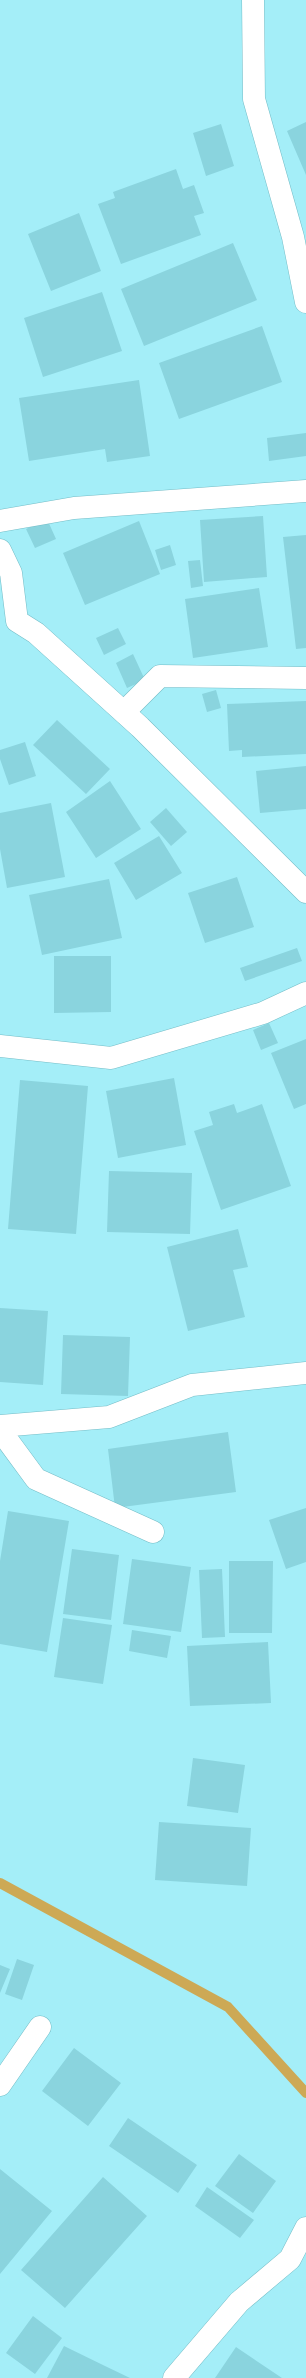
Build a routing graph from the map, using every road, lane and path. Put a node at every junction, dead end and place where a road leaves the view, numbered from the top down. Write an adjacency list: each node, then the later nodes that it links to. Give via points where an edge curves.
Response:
1 (253, 0): 2 (street, via 254,99 293,237)
2 (306, 302)
3 (306, 492): 4 (street, via 74,508)
4 (0, 521)
5 (0, 550): 6 (street, via 11,573)
6 (9, 620): 8 (street, via 36,633)
7 (306, 678): 8 (street, via 160,676)
8 (124, 712): 9 (street)
9 (306, 892)
10 (306, 993): 11 (street, via 263,1014 111,1058)
11 (0, 1046)
12 (306, 1373): 13 (street, via 192,1385 109,1417)
13 (0, 1426)
14 (0, 1430): 15 (street, via 36,1479)
15 (152, 1532)
16 (40, 2027): 17 (street)
17 (0, 2085)
18 (306, 2228): 19 (street, via 290,2259 239,2302)
19 (174, 2378)

